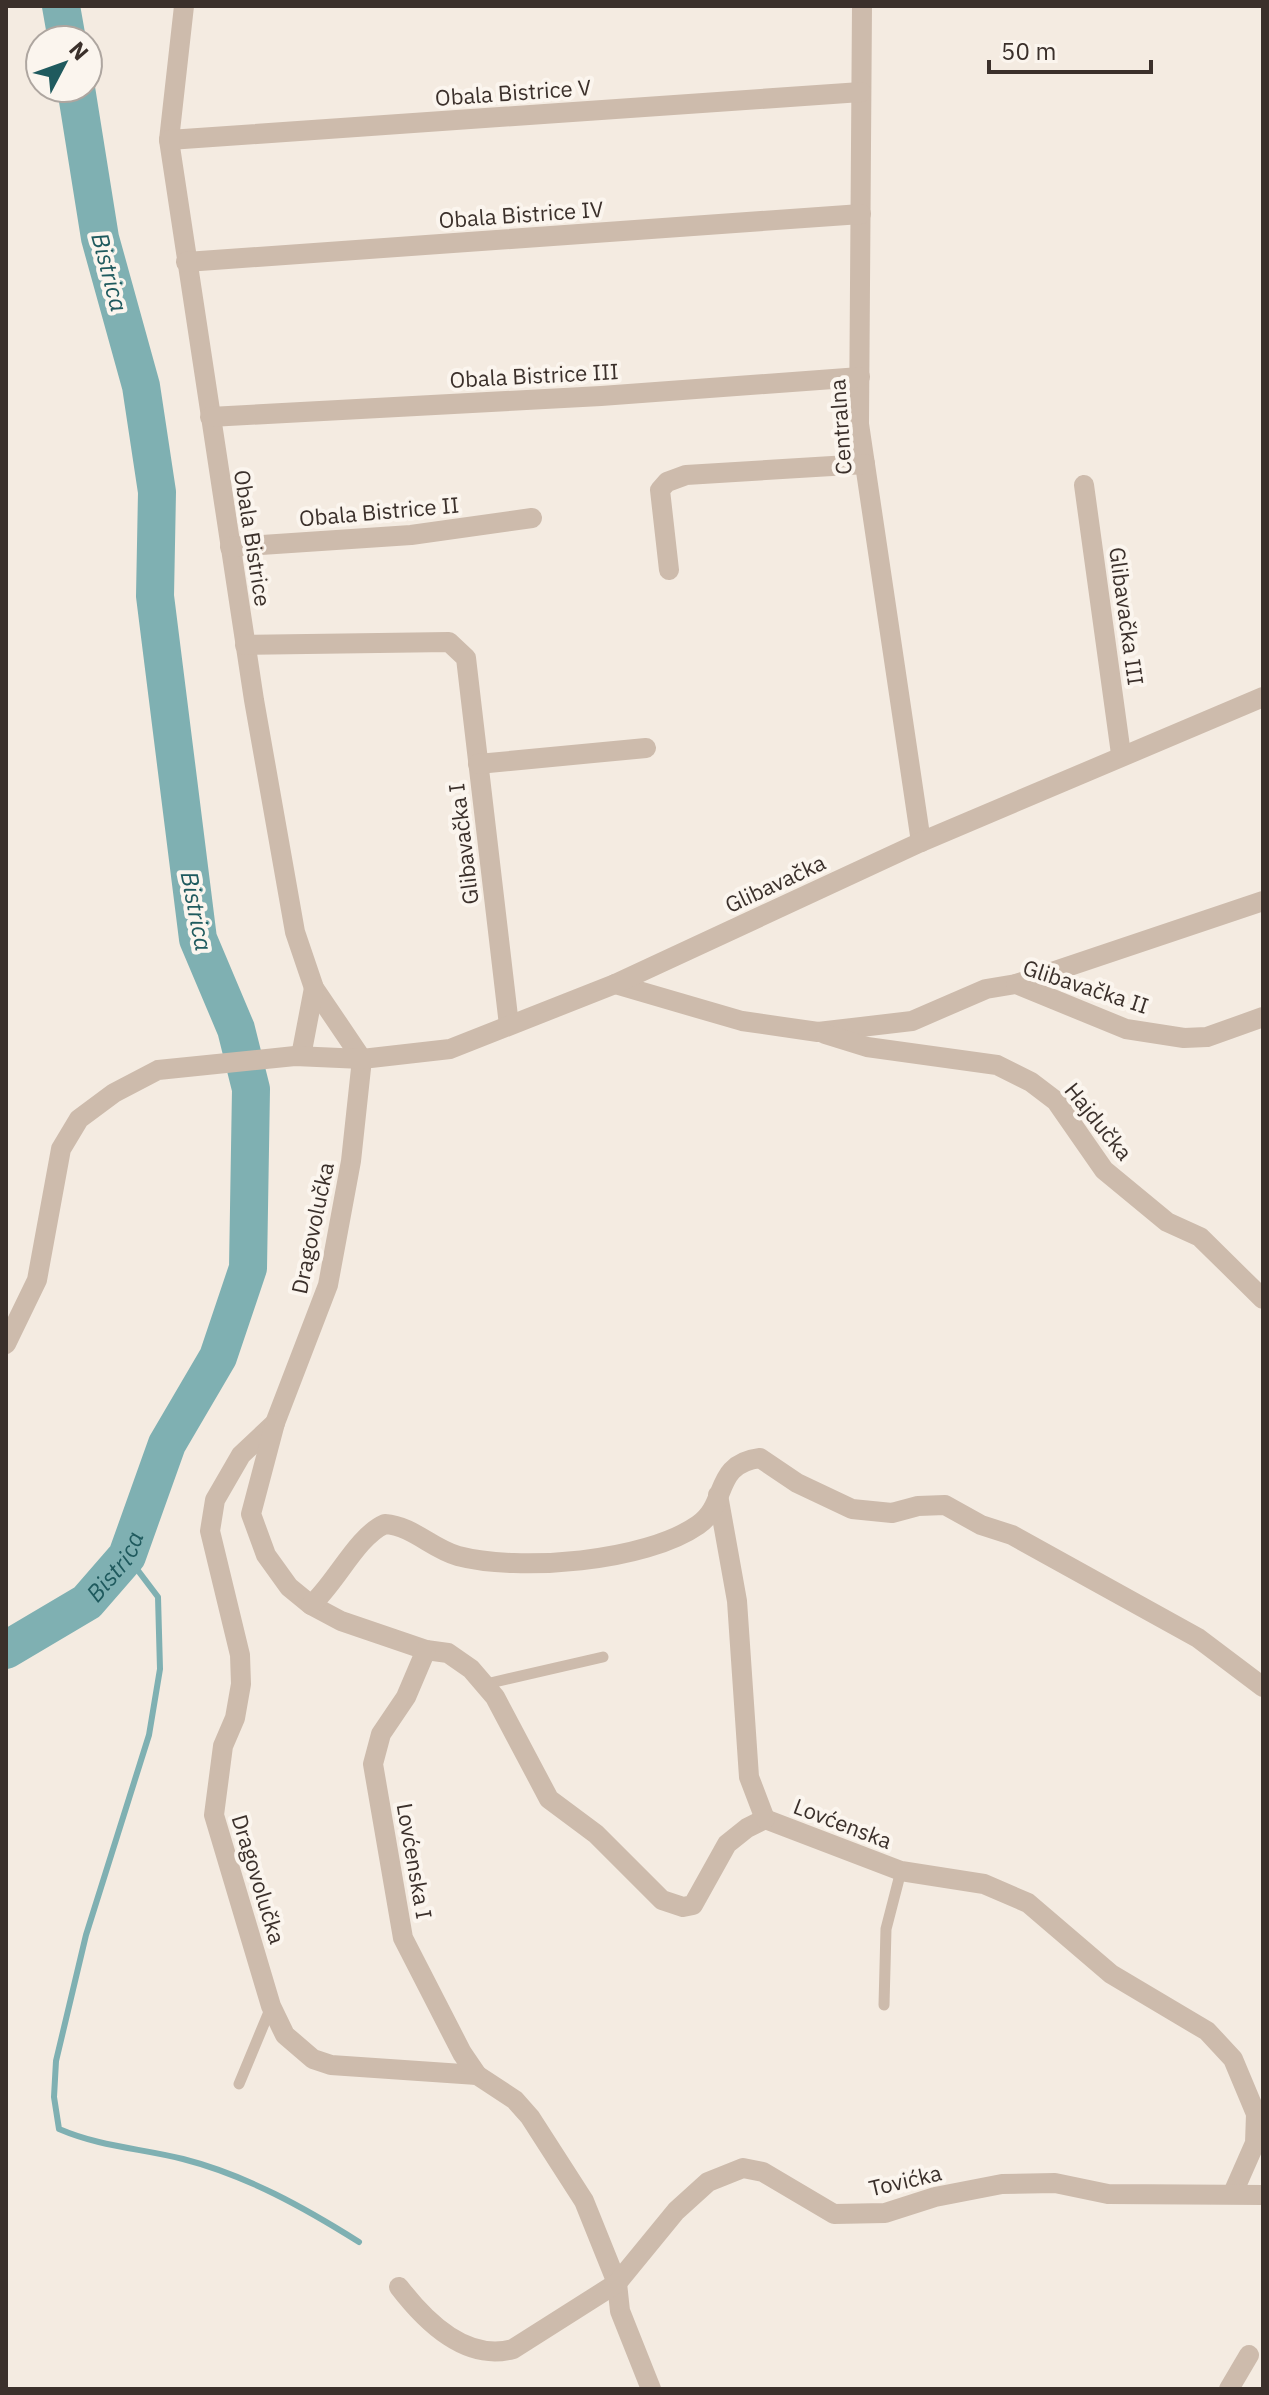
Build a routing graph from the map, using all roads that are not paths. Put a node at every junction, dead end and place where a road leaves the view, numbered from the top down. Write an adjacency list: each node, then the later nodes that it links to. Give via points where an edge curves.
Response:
1 (184, 6): 4 (street, Obala Bistrice)
2 (862, 6): 3 (street, Centralna)
3 (861, 92): 4 (street, Obala Bistrice V); 5 (street, Centralna)
4 (169, 140): 6 (street, Obala Bistrice)
5 (861, 214): 6 (street, Obala Bistrice IV); 7 (street, Centralna)
6 (186, 262): 8 (street, Obala Bistrice)
7 (860, 377): 8 (street, Obala Bistrice III); 9 (street, Centralna)
8 (210, 417): 12 (street, Obala Bistrice)
9 (865, 464): 13 (street, via 686,475 667,482 660,490); 19 (street, Centralna)
10 (1084, 485): 17 (street, Glibavačka III)
11 (532, 518): 12 (street, Obala Bistrice II, via 411,535)
12 (230, 547): 14 (street, Obala Bistrice)
13 (669, 570)
14 (245, 645): 18 (street, Glibavačka I, via 449,642 466,658); 23 (street, Obala Bistrice, via 295,932)
15 (1263, 697): 17 (street, Glibavačka)
16 (646, 748): 18 (street)
17 (1121, 754): 19 (street, Glibavačka)
18 (478, 764): 25 (street, Glibavačka I)
19 (921, 842): 21 (street, Glibavačka)
20 (1263, 901): 22 (street)
21 (615, 984): 25 (street, Glibavačka); 26 (street, Glibavačka II, via 742,1021)
22 (1016, 984): 24 (street, Glibavačka II, via 1126,1029 1184,1038 1207,1037); 26 (street, Glibavačka II, via 986,989 912,1021)
23 (314, 988): 27 (street); 28 (street, Obala Bistrice)
24 (1263, 1017)
25 (509, 1025): 28 (street, Glibavačka, via 450,1049)
26 (818, 1032): 29 (street, Hajdučka, via 867,1047 997,1065 1031,1082 1056,1101 1104,1170 1167,1222 1200,1237)
27 (298, 1056): 28 (street, Glibavačka); 30 (street, Glibavačka, via 158,1070 79,1119 61,1149 37,1280)
28 (362, 1059): 31 (street, Dragovolučka, via 351,1161 328,1285)
29 (1263, 1299)
30 (6, 1344)
31 (275, 1423): 33 (street, Lovćenska, via 251,1514 266,1555 289,1587); 41 (street, Dragovolučka, via 241,1455 215,1500 210,1531 240,1655 241,1684 223,1746 214,1815)
32 (718, 1495): 33 (street, via 698,1525 643,1549 557,1561 495,1562 455,1555 385,1524 368,1535 331,1588); 37 (street, via 734,1466 760,1458 852,1509 892,1513 945,1505 1063,1560 1198,1638); 38 (street, via 737,1601 749,1777)
33 (311, 1605): 34 (street, Lovćenska)
34 (426, 1650): 36 (street, Lovćenska, via 448,1653); 42 (street, Lovćenska I, via 406,1697 381,1734 373,1764 403,1938)
35 (603, 1657): 36 (lane)
36 (486, 1684): 38 (street, Lovćenska, via 549,1799 596,1834 672,1905 693,1905 727,1844)
37 (1263, 1687)
38 (765, 1819): 39 (street, Lovćenska)
39 (901, 1871): 40 (lane, via 886,1929); 44 (street, Lovćenska, via 984,1884 1028,1903 1111,1974 1207,2031 1233,2059 1256,2114 1255,2143)
40 (884, 2005)
41 (271, 2006): 42 (street, Dragovolučka, via 285,2035 313,2059 331,2065); 43 (lane)
42 (477, 2075): 46 (street, Dragovolučka, via 515,2100 530,2117 584,2201)
43 (239, 2084)
44 (1233, 2193): 45 (street, Tovićka); 46 (street, Tovićka, via 1108,2194 1055,2183 1002,2184 885,2213 834,2214 763,2172 743,2168 708,2182 676,2211)
45 (1263, 2195)
46 (617, 2283): 47 (street, Tovićka, via 513,2349 498,2353 452,2339 430,2325); 49 (street, Dragovolučka, via 620,2311)
47 (399, 2287)
48 (1249, 2355): 50 (street)
49 (651, 2389)
50 (1229, 2389)

